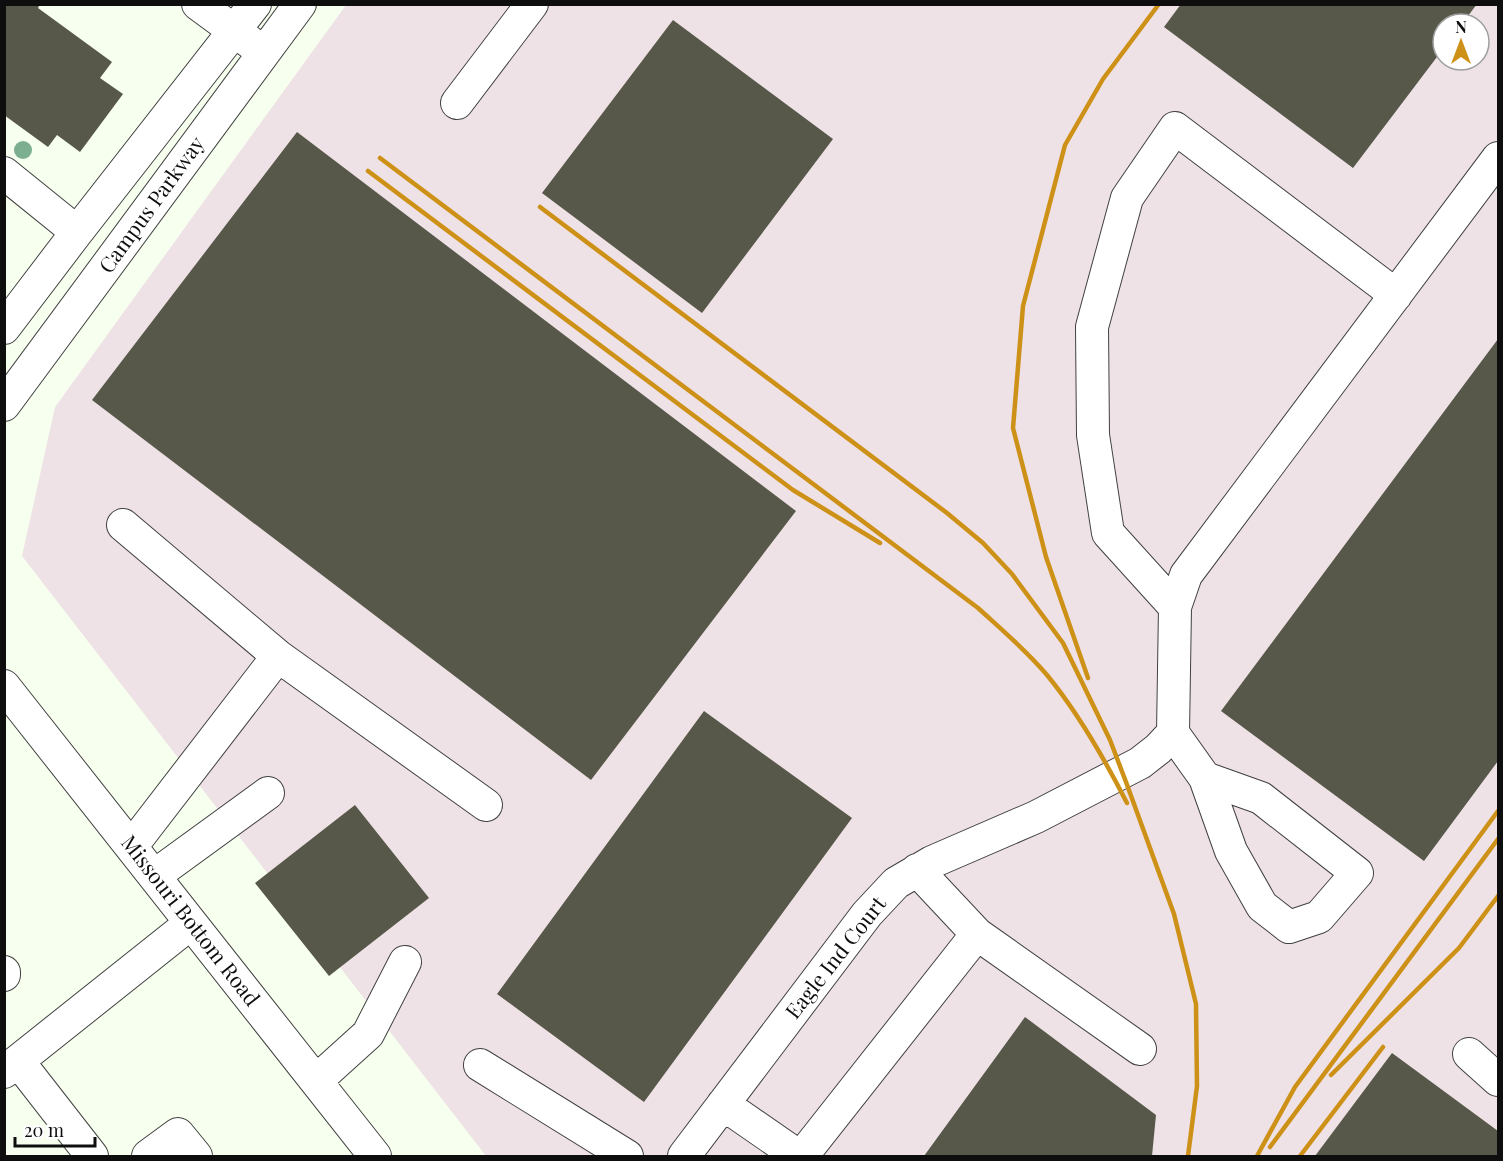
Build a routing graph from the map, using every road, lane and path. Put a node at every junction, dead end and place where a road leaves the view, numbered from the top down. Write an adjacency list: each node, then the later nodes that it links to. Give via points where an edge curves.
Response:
1 (198, 4): 5 (street)
2 (255, 4): 5 (street, Campus Parkway)
3 (300, 4): 6 (street, Campus Parkway)
4 (532, 4): 7 (street)
5 (235, 32): 6 (street); 10 (street, Campus Parkway)
6 (263, 52): 13 (street, Campus Parkway)
7 (457, 103)
8 (1498, 158): 11 (street)
9 (5, 174): 10 (street)
10 (76, 232): 12 (street, Campus Parkway)
11 (1396, 295): 15 (street, via 1186,575); 15 (street, via 1175,128 1127,198 1092,339 1093,435 1108,533)
12 (4, 328)
13 (4, 405)
14 (123, 525): 16 (street)
15 (1175, 607): 18 (street)
16 (278, 656): 21 (street); 22 (street)
17 (4, 686): 22 (street, Missouri Bottom Road)
18 (1173, 733): 19 (street); 23 (street, Eagle Ind Court, via 1140,763 1036,818)
19 (1205, 778): 19 (street, via 1261,798 1357,873 1319,917 1289,927 1262,906 1231,851)
20 (268, 793): 24 (street)
21 (486, 805)
22 (131, 847): 24 (street, Missouri Bottom Road)
23 (917, 870): 26 (street); 34 (street, Eagle Ind Court, via 896,883 867,914)
24 (154, 876): 25 (street, Missouri Bottom Road)
25 (191, 922): 31 (street); 33 (street, Missouri Bottom Road)
26 (977, 934): 28 (street); 41 (street)
27 (405, 962): 33 (street, via 368,1034)
28 (1140, 1048)
29 (1469, 1054): 32 (street)
30 (480, 1065): 39 (street)
31 (11, 1067): 35 (street)
32 (1498, 1080)
33 (316, 1081): 38 (street, Missouri Bottom Road)
34 (723, 1104): 40 (street, Eagle Ind Court); 41 (street)
35 (92, 1156)
36 (148, 1156): 37 (street, via 178,1134)
37 (196, 1156)
38 (375, 1156)
39 (627, 1156)
40 (684, 1156)
41 (800, 1156)

